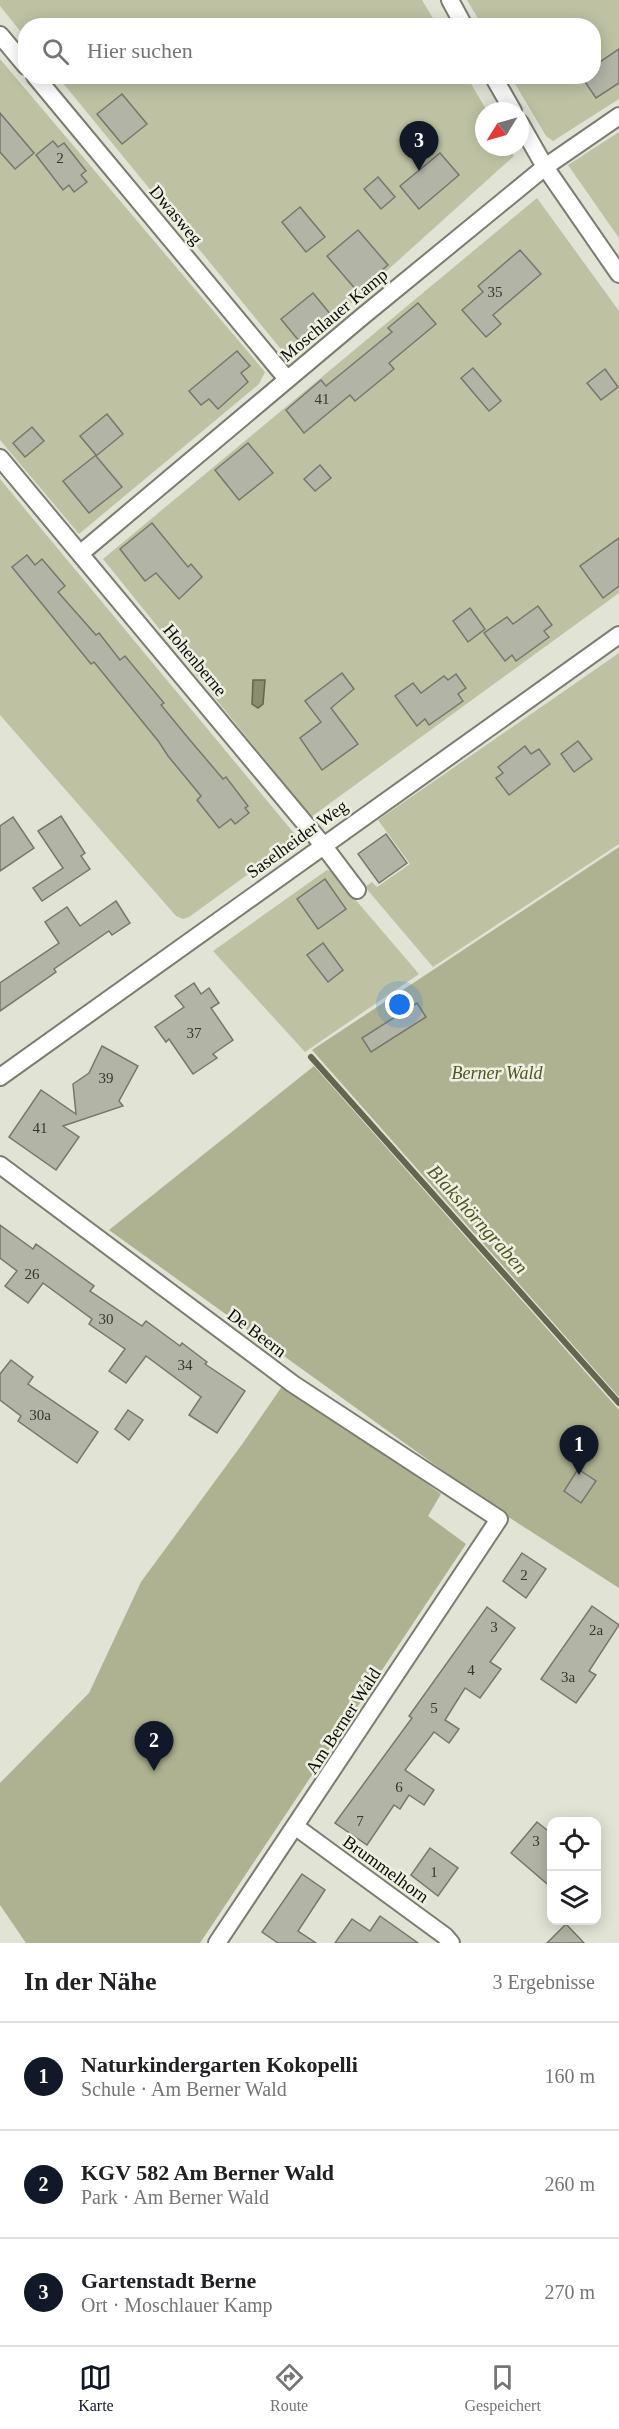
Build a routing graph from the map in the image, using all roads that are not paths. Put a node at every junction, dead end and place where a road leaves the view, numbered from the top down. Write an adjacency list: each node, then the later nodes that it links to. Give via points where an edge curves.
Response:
1 (450, 0): 2 (street)
2 (460, 18)
3 (0, 35): 4 (street)
4 (18, 56)
5 (42, 84): 12 (street, Dwasweg)
6 (498, 84): 7 (street)
7 (508, 102)
8 (619, 117): 10 (street, Moschlauer Kamp)
9 (529, 139): 10 (street)
10 (545, 167): 11 (street); 12 (street, Moschlauer Kamp)
11 (619, 274)
12 (287, 379): 14 (street, Moschlauer Kamp)
13 (0, 458): 14 (street, Hohenberne)
14 (81, 553): 16 (street, Hohenberne)
15 (619, 635): 16 (street, Saselheider Weg)
16 (323, 844): 17 (street, Hohenberne); 18 (street, Saselheider Weg)
17 (357, 890)
18 (0, 1077)
19 (0, 1165): 20 (street, De Beern, via 293,1384)
20 (499, 1519): 21 (street, Am Berner Wald)
21 (296, 1827): 22 (street, Am Berner Wald); 23 (street, Brummelhorn)
22 (217, 1943)
23 (451, 1943)

